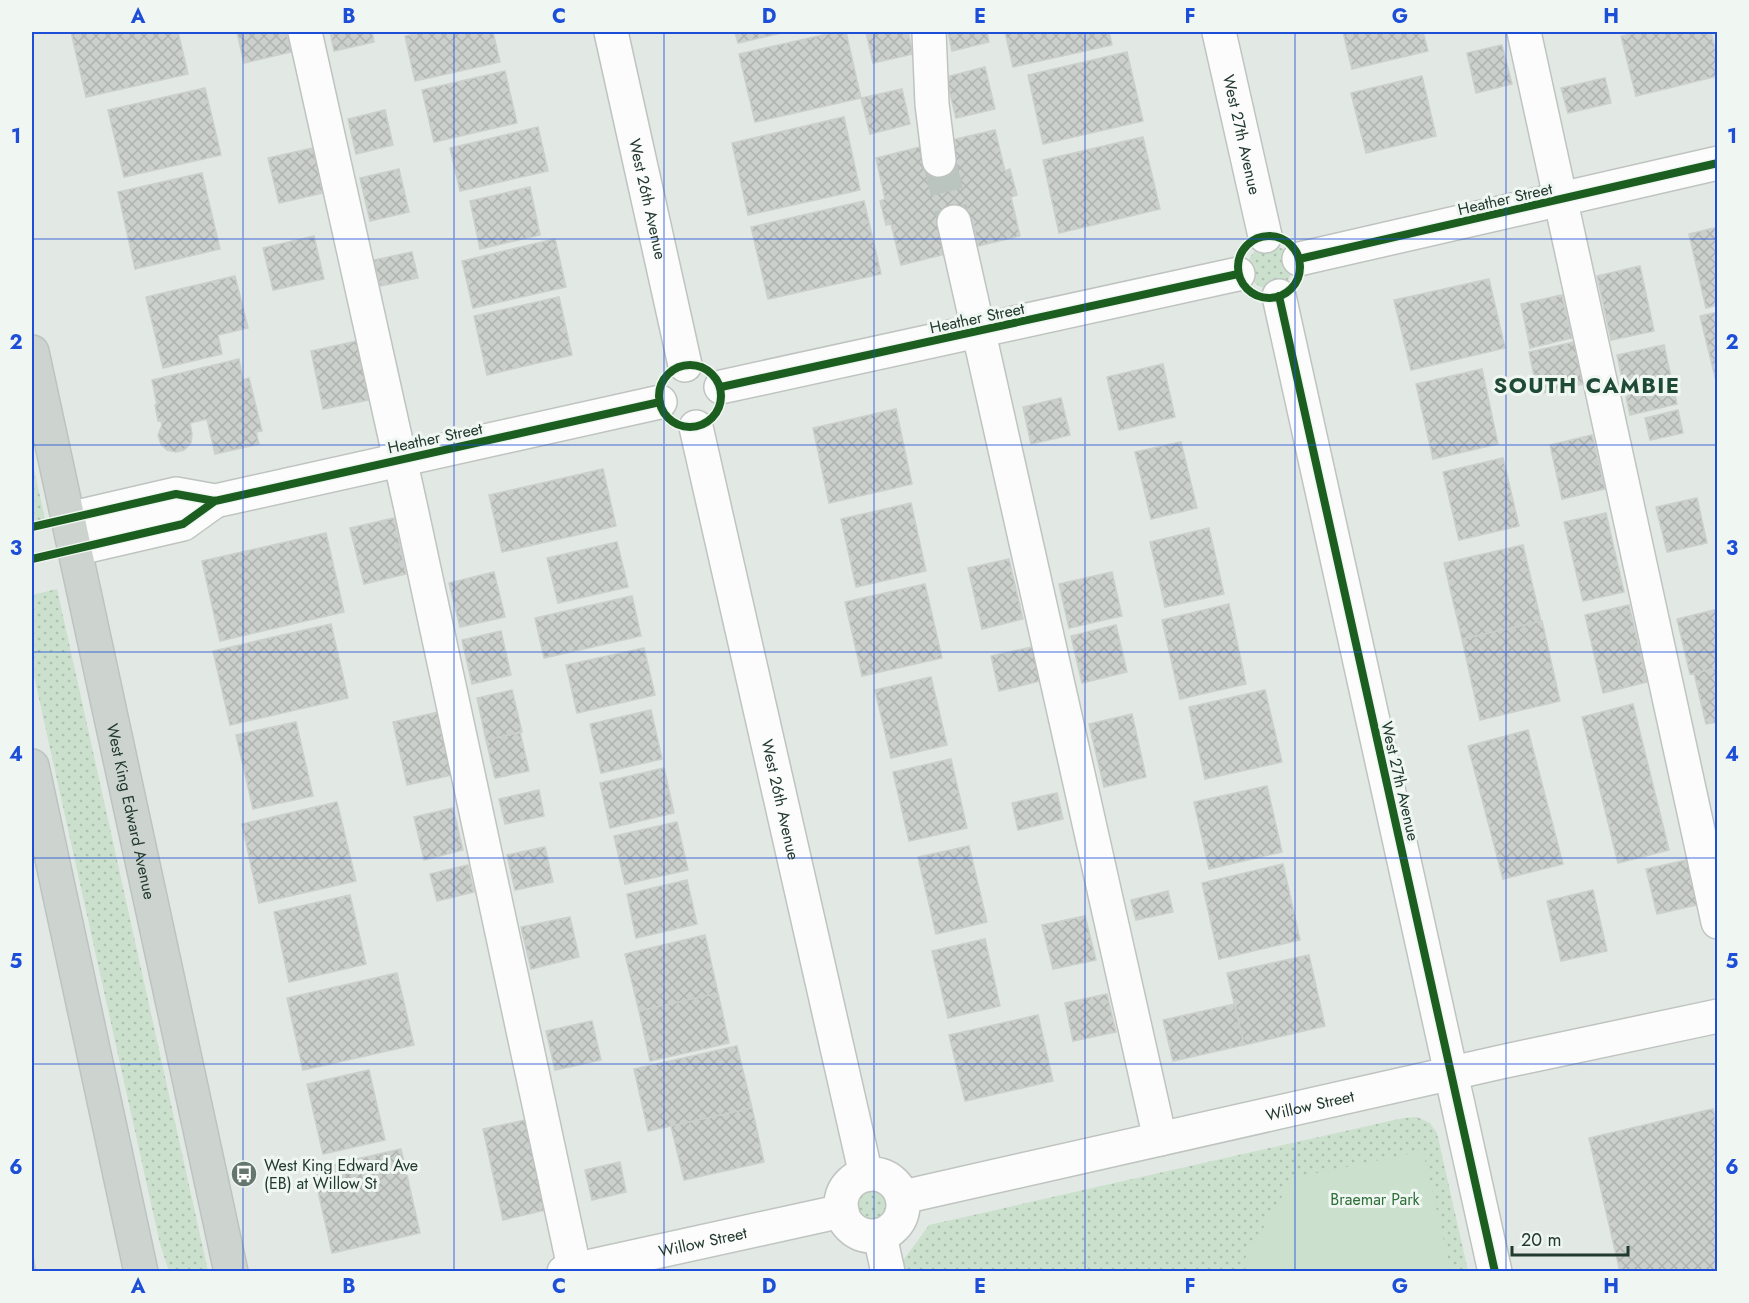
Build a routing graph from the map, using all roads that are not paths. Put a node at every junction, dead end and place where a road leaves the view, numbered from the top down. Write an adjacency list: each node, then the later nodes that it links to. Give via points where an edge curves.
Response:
1 (306, 32): 20 (street)
2 (611, 32): 16 (street, West 26th Avenue)
3 (929, 32): 6 (street)
4 (1219, 32): 10 (street, West 27th Avenue)
5 (1524, 32): 8 (street)
6 (939, 160)
7 (1718, 163): 8 (street, Heather Street)
8 (1561, 200): 11 (street, Heather Street); 23 (street)
9 (954, 222): 14 (street)
10 (1265, 236): 11 (street, via 1282,239); 12 (street, via 1246,245 1240,254)
11 (1299, 259): 13 (street, via 1294,286)
12 (1238, 274): 13 (street, via 1249,292); 14 (street, Heather Street)
13 (1279, 297): 25 (street, West 27th Avenue)
14 (979, 331): 17 (street, Heather Street); 26 (street)
15 (32, 352): 21 (main road, West King Edward Avenue)
16 (685, 365): 17 (street, via 707,369); 18 (street, via 675,369 662,383)
17 (721, 387): 19 (street, via 717,412)
18 (660, 402): 19 (street, via 674,422); 20 (street, Heather Street)
19 (696, 426): 27 (street, West 26th Avenue)
20 (400, 460): 21 (street, Heather Street, via 215,501 176,494); 31 (street)
21 (71, 534): 33 (main road, West King Edward Avenue)
22 (32, 766): 32 (main road)
23 (1718, 922)
24 (1718, 1016): 25 (street, Willow Street)
25 (1451, 1073): 26 (street, Willow Street); 35 (street, West 27th Avenue)
26 (1160, 1139): 28 (street, Willow Street)
27 (866, 1175): 28 (street, via 889,1179); 29 (street, via 846,1188)
28 (903, 1197): 30 (street, via 904,1210 899,1221)
29 (842, 1211): 30 (street, via 846,1223 855,1231); 31 (street, Willow Street)
30 (880, 1236): 34 (street)
31 (571, 1271)
32 (141, 1272)
33 (231, 1272)
34 (888, 1272)
35 (1495, 1272)

